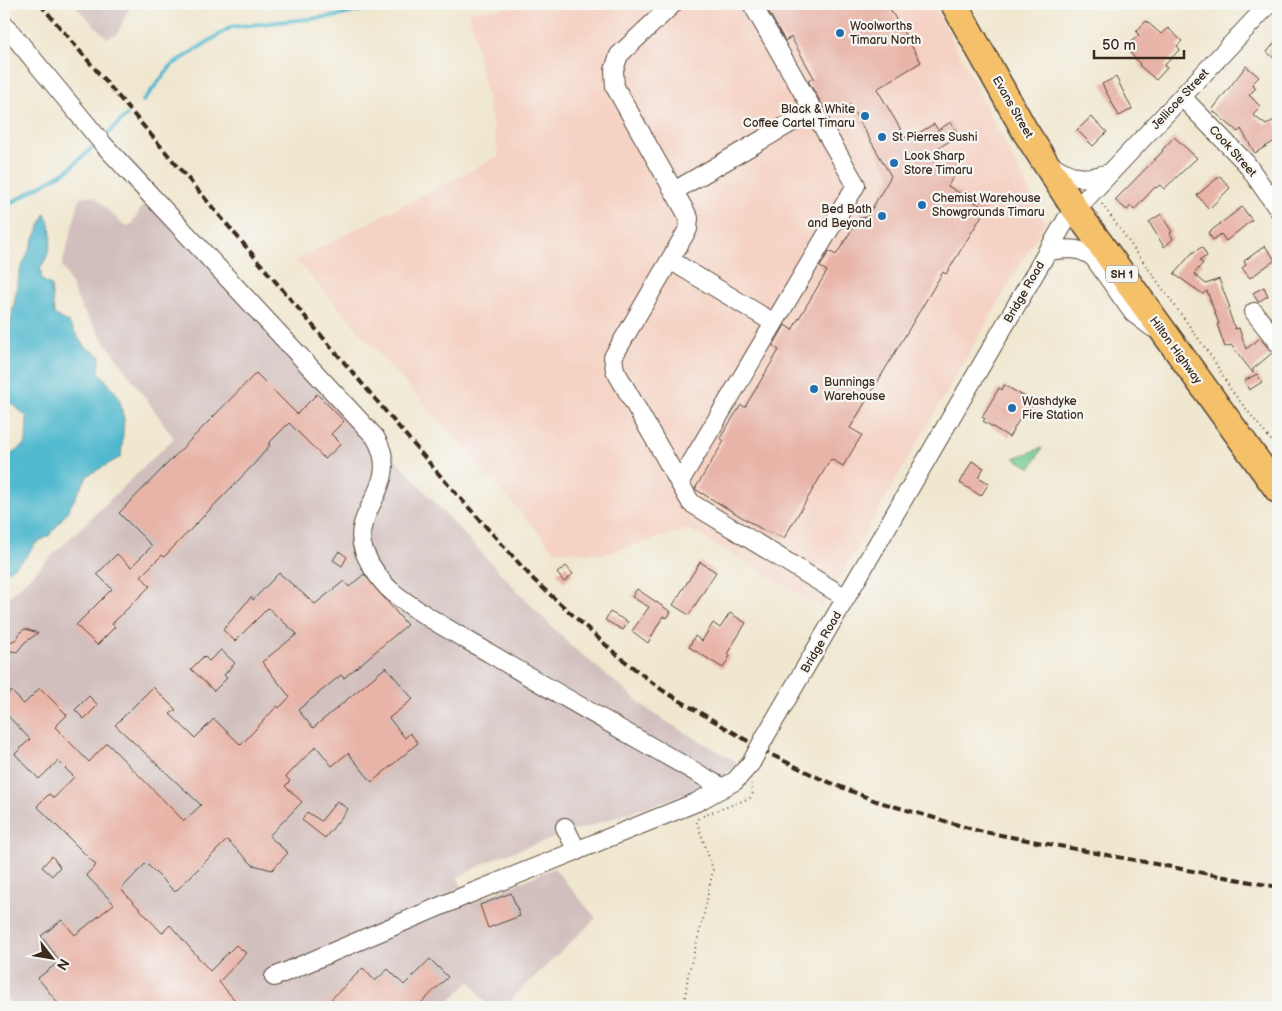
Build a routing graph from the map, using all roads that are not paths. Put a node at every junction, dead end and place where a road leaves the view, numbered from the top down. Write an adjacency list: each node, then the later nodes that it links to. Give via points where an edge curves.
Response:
1 (673, 4): 10 (street, via 619,55 614,70 615,87)
2 (752, 4): 7 (street)
3 (954, 4): 8 (highway, Evans Street / SH 1)
4 (1269, 4): 6 (street, Jellicoe Street)
5 (4, 24): 22 (street, via 99,139 382,448 386,467 381,487 365,516 362,537 364,550 386,585 422,612 524,674)
6 (1182, 97): 9 (street, Jellicoe Street); 12 (street, Cook Street, via 1246,163)
7 (812, 110): 10 (street); 16 (street, via 856,186)
8 (1045, 162): 9 (street, via 1077,178 1090,179); 11 (highway, Evans Street / SH 1)
9 (1110, 173): 11 (street, Jellicoe Street)
10 (674, 191): 14 (street, via 689,218 688,230)
11 (1087, 206): 13 (street, Bridge Road); 17 (highway, Hilton Highway / SH 1)
12 (1278, 209)
13 (1047, 251): 17 (street, Bridge Road, via 1085,251 1094,258 1133,313); 21 (street, Bridge Road)
14 (670, 260): 16 (street); 19 (street, via 612,357 614,370)
15 (1254, 312): 18 (street)
16 (774, 322): 19 (street)
17 (1169, 340): 20 (highway, Hilton Highway / SH 1)
18 (1278, 343)
19 (679, 483): 21 (street, via 691,503)
20 (1278, 490)
21 (846, 598): 22 (street, Bridge Road, bridge, via 751,763 735,781)
22 (723, 788): 24 (street, Bridge Road, via 697,802)
23 (565, 827): 24 (street)
24 (577, 851): 25 (street, Bridge Road)
25 (274, 977)

